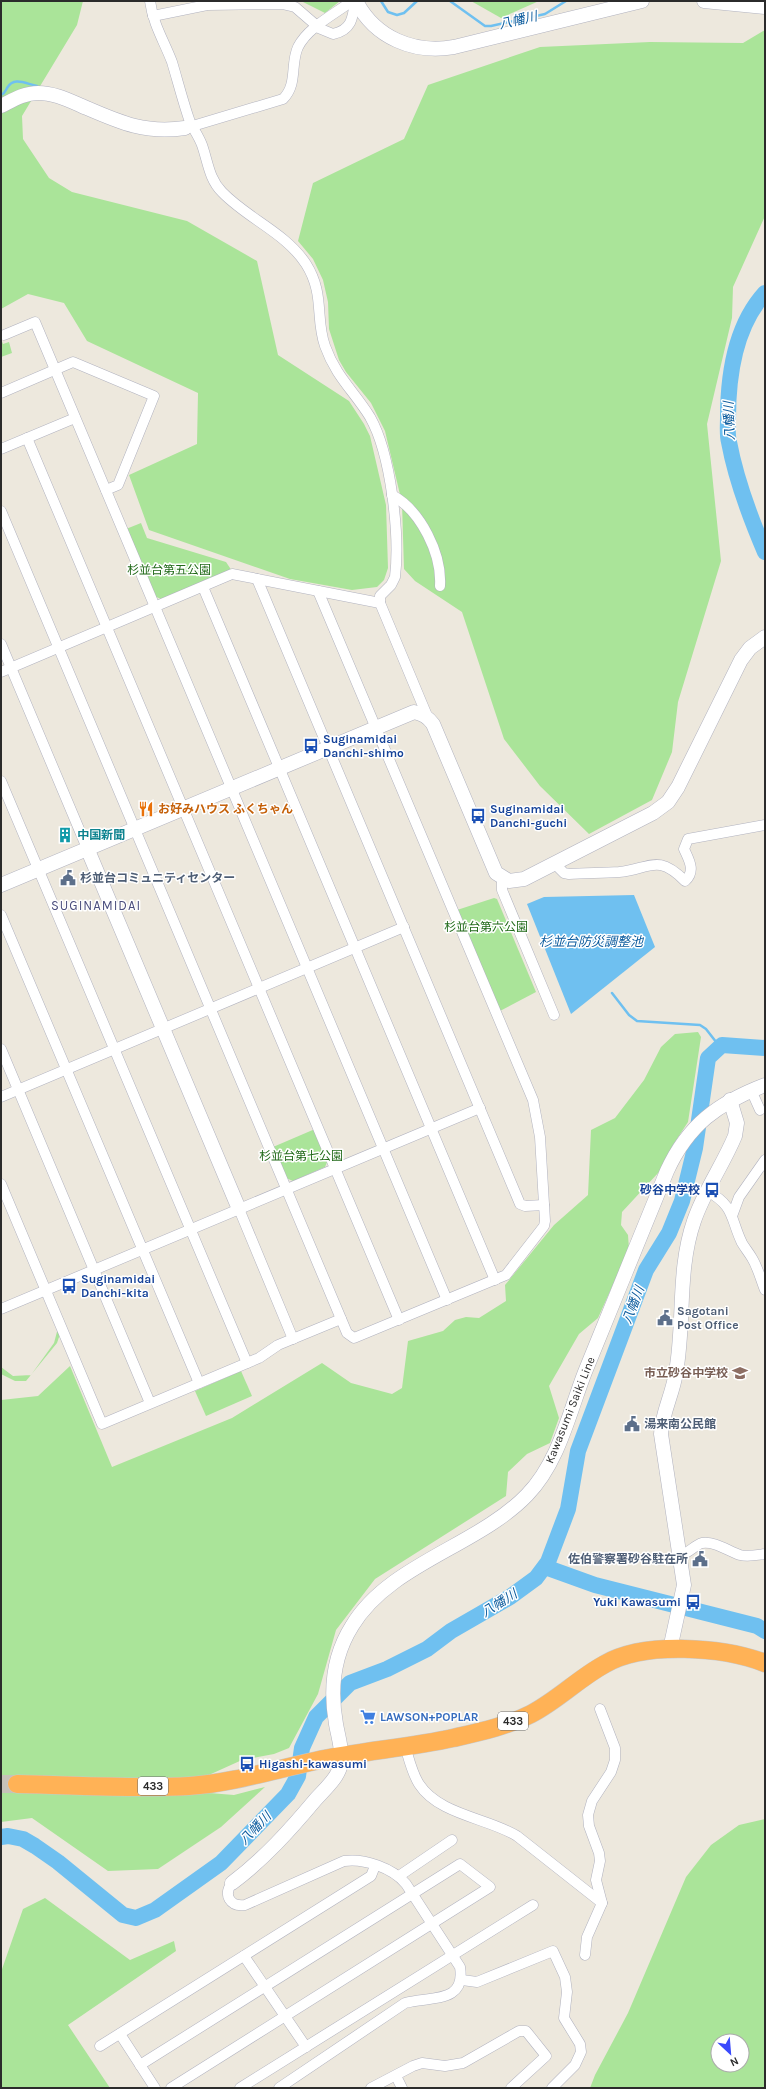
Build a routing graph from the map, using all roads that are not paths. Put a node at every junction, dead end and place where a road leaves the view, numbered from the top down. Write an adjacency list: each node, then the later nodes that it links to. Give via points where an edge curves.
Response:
1 (150, 1): 6 (street)
2 (355, 1): 3 (street, via 370,22 386,35 404,44 434,49 454,47); 7 (street); 7 (street, via 351,23 347,29 334,34)
3 (642, 1)
4 (704, 1): 5 (street)
5 (765, 7)
6 (153, 16): 7 (street, via 207,5 282,4 295,7); 9 (street, via 170,57)
7 (317, 27): 9 (street, via 297,48 291,88 283,99)
8 (1, 106): 9 (street, via 21,96 46,93 130,126 154,130)
9 (189, 127): 17 (street, via 200,140 208,170 216,186 293,248 311,273 320,303 321,330 325,346 339,376 372,420)
10 (4, 335): 11 (street, via 35,322)
11 (55, 370): 12 (street); 13 (street); 16 (street, via 73,362 154,396 118,485)
12 (1, 393)
13 (75, 418): 14 (street); 16 (street)
14 (27, 438): 15 (street); 25 (street)
15 (1, 449)
16 (106, 490): 24 (street)
17 (392, 495): 20 (street, via 408,505 418,518 439,560); 23 (street, via 395,513 396,569 391,585 380,596)
18 (1, 511): 28 (street)
19 (257, 579): 21 (street, via 232,574); 22 (street); 33 (street)
20 (440, 586)
21 (203, 587): 24 (street); 34 (street)
22 (318, 591): 23 (street); 32 (street)
23 (380, 603): 31 (street)
24 (155, 607): 25 (street); 36 (street)
25 (107, 627): 28 (street); 37 (street)
26 (765, 637): 41 (street, via 750,648 742,660 668,802 653,813)
27 (1, 644): 29 (street)
28 (59, 648): 29 (street); 39 (street)
29 (11, 668): 30 (street); 40 (street)
30 (1, 672)
31 (428, 718): 32 (street, via 414,712); 43 (street, via 492,867)
32 (376, 727): 33 (street); 70 (street, via 533,1100 539,1131)
33 (328, 747): 34 (street); 46 (street)
34 (279, 767): 36 (street); 47 (street)
35 (1, 780): 42 (street)
36 (231, 788): 37 (street); 48 (street)
37 (183, 808): 39 (street); 49 (street)
38 (765, 825): 41 (street, via 688,839 684,849 692,868 690,877 685,880 666,866 652,864 621,872 570,874 564,873)
39 (135, 828): 40 (street); 50 (street)
40 (87, 848): 42 (street); 52 (street)
41 (554, 863): 43 (street, via 516,881)
42 (38, 869): 44 (street); 54 (street)
43 (502, 878): 51 (street, via 502,890)
44 (1, 884)
45 (1, 915): 55 (street)
46 (404, 927): 47 (street); 61 (street)
47 (355, 948): 48 (street); 63 (street)
48 (307, 968): 49 (street); 64 (street)
49 (259, 988): 50 (street); 66 (street)
50 (211, 1009): 52 (street); 68 (street)
51 (554, 1015)
52 (163, 1029): 54 (street); 71 (street)
53 (1, 1049): 57 (street)
54 (114, 1049): 55 (street); 73 (street)
55 (66, 1070): 57 (street); 74 (street)
56 (765, 1085): 58 (street, Kawasumi Saiki Line)
57 (18, 1090): 59 (street); 75 (street)
58 (751, 1090): 60 (street, Kawasumi Saiki Line); 62 (street)
59 (1, 1097)
60 (730, 1100): 69 (street, via 736,1123 735,1136); 93 (street, Kawasumi Saiki Line, via 695,1128 681,1145 664,1179 545,1471 529,1493 509,1511 396,1581 371,1601 358,1616 345,1638 336,1663 333,1684)
61 (480, 1108): 63 (street); 70 (street, via 520,1204)
62 (760, 1110)
63 (431, 1128): 64 (street); 76 (street)
64 (383, 1149): 66 (street); 79 (street)
65 (765, 1160): 72 (street, via 739,1197)
66 (335, 1169): 68 (street); 82 (street)
67 (1, 1184): 77 (street)
68 (287, 1189): 71 (street); 81 (street)
69 (707, 1191): 72 (street, via 722,1199); 88 (street, via 693,1222 683,1269 676,1374 662,1419 661,1434)
70 (544, 1204): 76 (street, via 544,1226 508,1274)
71 (239, 1209): 73 (street); 83 (street)
72 (732, 1216): 78 (street)
73 (190, 1230): 74 (street); 84 (street)
74 (142, 1250): 75 (street); 85 (street)
75 (94, 1270): 77 (street); 86 (street)
76 (495, 1280): 79 (street)
77 (46, 1290): 80 (street); 86 (street, via 102,1424)
78 (765, 1290)
79 (447, 1300): 82 (street)
80 (1, 1309)
81 (342, 1319): 82 (street, via 347,1333 354,1338); 83 (street)
82 (399, 1320)
83 (293, 1339): 84 (street)
84 (247, 1363): 85 (street)
85 (199, 1383): 86 (street)
86 (150, 1403)
87 (765, 1554): 88 (street, via 742,1555 712,1544 701,1544)
88 (680, 1555): 89 (street, via 684,1584)
89 (670, 1649): 90 (highway, 433, via 734,1654); 92 (highway, 433, via 635,1652 614,1659 544,1707 516,1720 454,1737)
90 (765, 1662)
91 (600, 1709): 100 (street, via 615,1748 612,1772 592,1801 588,1815 588,1826 599,1853 596,1880)
92 (404, 1746): 93 (highway, 433); 100 (street, via 419,1784 430,1796 472,1818 506,1829)
93 (341, 1756): 94 (highway, 433, via 231,1780 189,1786); 98 (street, via 339,1770 335,1776 283,1838 251,1869)
94 (18, 1784)
95 (452, 1840): 97 (street)
96 (375, 1866): 97 (street); 98 (street, via 358,1860 344,1861 245,1905 237,1906 227,1896); 105 (street, via 371,1876)
97 (399, 1876): 99 (street)
98 (232, 1883)
99 (413, 1894): 102 (street); 102 (street, via 460,1864 490,1887); 107 (street)
100 (602, 1903): 104 (street, via 587,1937)
101 (533, 1905): 103 (street)
102 (433, 1924): 103 (street); 108 (street)
103 (454, 1955): 106 (street, via 460,1967); 111 (street)
104 (585, 1955)
105 (244, 1956): 107 (street); 109 (street)
106 (462, 1980): 117 (street, via 455,1991 442,1998 405,2002); 121 (street, via 476,1982 554,1951 565,1977 567,1992 564,2018 580,2044 581,2052 575,2065)
107 (265, 1987): 108 (street); 112 (street)
108 (286, 2017): 111 (street); 115 (street)
109 (120, 2034): 110 (street); 112 (street)
110 (100, 2046)
111 (306, 2047): 116 (street)
112 (140, 2065): 114 (street)
113 (396, 2076): 118 (street); 119 (street); 120 (street, via 422,2063 445,2066 463,2063 519,2031 526,2031 546,2056)
114 (155, 2088)
115 (171, 2088)
116 (240, 2088)
117 (279, 2088)
118 (371, 2088)
119 (402, 2088)
120 (511, 2088)
121 (552, 2088)

